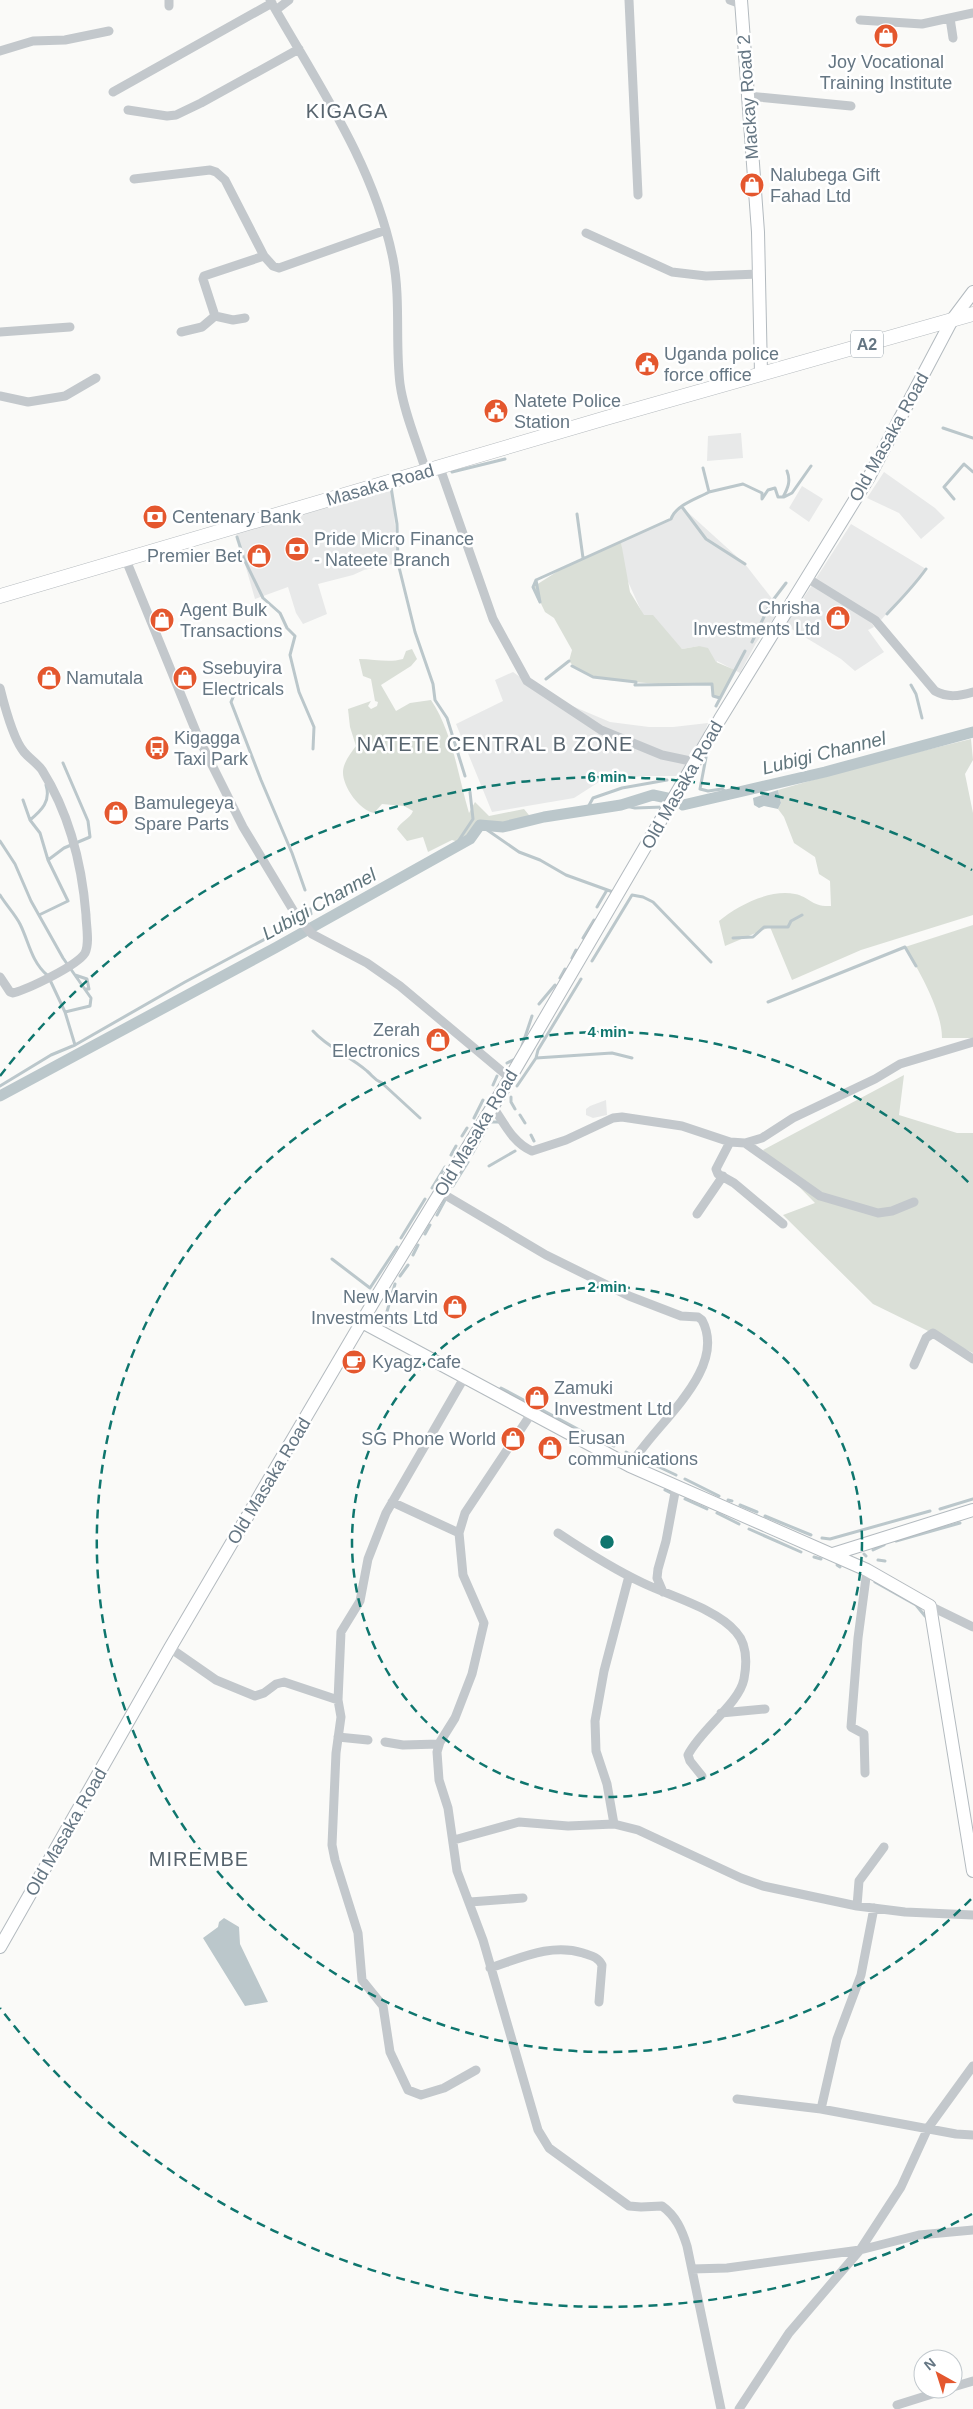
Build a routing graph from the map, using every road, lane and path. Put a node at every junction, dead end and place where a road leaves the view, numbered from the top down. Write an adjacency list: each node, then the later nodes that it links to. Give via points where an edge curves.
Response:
1 (288, 0): 4 (street)
2 (629, 0): 17 (street)
3 (737, 1): 13 (main road, Mackay Road 2)
4 (273, 4): 10 (street); 12 (street)
5 (973, 13): 6 (street)
6 (950, 18): 7 (street, via 912,24); 9 (street)
7 (860, 20)
8 (109, 31): 11 (street, via 65,40 33,41)
9 (953, 38)
10 (299, 49): 15 (street, via 176,115); 18 (street, via 361,162)
11 (0, 51)
12 (114, 92)
13 (748, 96): 14 (street); 21 (main road, Mackay Road 2)
14 (851, 106)
15 (128, 110)
16 (134, 179): 20 (street, via 210,170 216,172 225,180)
17 (638, 195)
18 (386, 230): 20 (street, via 286,267 273,266); 34 (street, via 397,285 402,393)
19 (586, 233): 21 (street, via 672,272 706,276)
20 (264, 256): 24 (street, via 204,276)
21 (759, 274): 30 (main road, Mackay Road 2)
22 (973, 292): 26 (main road, Old Masaka Road)
23 (973, 314): 26 (main road, A2)
24 (215, 316): 25 (street, via 233,320); 29 (street, via 202,327)
25 (245, 318)
26 (952, 320): 30 (main road, A2); 36 (main road, Old Masaka Road, via 869,477)
27 (70, 328): 28 (street)
28 (0, 332)
29 (181, 332)
30 (761, 374): 33 (main road, Masaka Road / A2)
31 (96, 378): 32 (street, via 65,396 28,402)
32 (0, 396)
33 (440, 468): 34 (main road, Masaka Road / A2); 40 (street, via 493,619 527,680 601,730 662,755)
34 (426, 471): 35 (main road, Masaka Road / A2)
35 (126, 560): 37 (main road, Masaka Road / A2); 43 (street, via 199,739 243,827 305,926 312,934 367,963 400,986)
36 (807, 578): 39 (street, via 875,620 935,691 944,696); 40 (main road, Old Masaka Road)
37 (0, 596)
38 (0, 688): 41 (street, via 18,741 24,753 42,770 71,832 84,897 87,946 75,963 17,992 10,992)
39 (973, 692)
40 (695, 762): 43 (main road, Old Masaka Road)
41 (0, 977)
42 (973, 1042): 46 (street, via 900,1064)
43 (510, 1078): 44 (main road, Old Masaka Road)
44 (493, 1106): 45 (street, via 512,1136 532,1151 622,1117 682,1126); 48 (main road, Old Masaka Road)
45 (730, 1142): 46 (street); 47 (street, via 716,1169)
46 (746, 1144): 49 (street, via 820,1196 878,1213)
47 (723, 1176): 50 (street); 51 (street)
48 (440, 1192): 52 (main road, Old Masaka Road); 57 (street, via 546,1255 629,1296 681,1316 702,1320 707,1352 700,1376)
49 (914, 1202)
50 (698, 1214)
51 (783, 1224)
52 (362, 1322): 55 (main road); 69 (main road, Old Masaka Road)
53 (973, 1359): 54 (street, via 930,1333)
54 (914, 1365)
55 (464, 1378): 56 (main road); 59 (street)
56 (531, 1414): 57 (main road); 61 (street, via 465,1513)
57 (630, 1466): 58 (main road)
58 (676, 1487): 63 (main road); 66 (street, via 658,1569 657,1578)
59 (392, 1502): 61 (street); 70 (street, via 368,1559 360,1601 341,1632)
60 (973, 1510): 63 (main road)
61 (459, 1532): 76 (street, via 463,1575 484,1623 479,1653 458,1710)
62 (558, 1533): 65 (street)
63 (833, 1554): 64 (main road)
64 (867, 1570): 67 (main road); 77 (street, via 851,1727 864,1734)
65 (629, 1576): 66 (street); 79 (street, via 604,1671 595,1721 596,1751 607,1784)
66 (663, 1592): 72 (street, via 726,1623 736,1631 745,1646 744,1679 731,1703)
67 (930, 1606): 68 (street); 80 (main road)
68 (973, 1628)
69 (170, 1648): 70 (street, via 216,1680 255,1696 284,1682); 89 (main road, Old Masaka Road)
70 (338, 1700): 73 (street, via 341,1717)
71 (765, 1709): 72 (street)
72 (721, 1713): 78 (street, via 688,1755)
73 (338, 1737): 74 (street); 93 (street, via 332,1815 334,1860 358,1933 362,1980 383,2006 390,2052 397,2070 408,2090 421,2095 444,2088)
74 (368, 1740)
75 (385, 1742): 76 (street)
76 (439, 1744): 81 (street, via 439,1780)
77 (864, 1773)
78 (702, 1776)
79 (614, 1824): 81 (street, via 568,1826 519,1822); 86 (street, via 638,1830 763,1886)
80 (970, 1834): 83 (main road)
81 (454, 1840): 85 (street, via 457,1871)
82 (884, 1847): 86 (street, via 859,1881)
83 (973, 1871)
84 (523, 1898): 85 (street)
85 (470, 1902): 90 (street)
86 (857, 1906): 87 (street)
87 (874, 1908): 88 (street); 95 (street, via 861,1974 836,2045)
88 (973, 1914)
89 (0, 1947)
90 (490, 1968): 91 (street, via 537,1952 569,1949 595,1957 602,1965); 100 (street, via 538,2130 549,2148 629,2206 662,2206 669,2211 681,2228)
91 (599, 2002)
92 (973, 2066): 96 (street)
93 (476, 2070)
94 (737, 2099): 95 (street)
95 (821, 2109): 96 (street)
96 (928, 2128): 97 (street); 99 (street, via 901,2187)
97 (973, 2135)
98 (973, 2230): 99 (street, via 920,2235)
99 (860, 2250): 100 (street, via 727,2268); 104 (street, via 789,2333)
100 (692, 2269): 103 (street)
101 (914, 2399): 102 (street)
102 (897, 2404)
103 (721, 2409)
104 (739, 2409)

